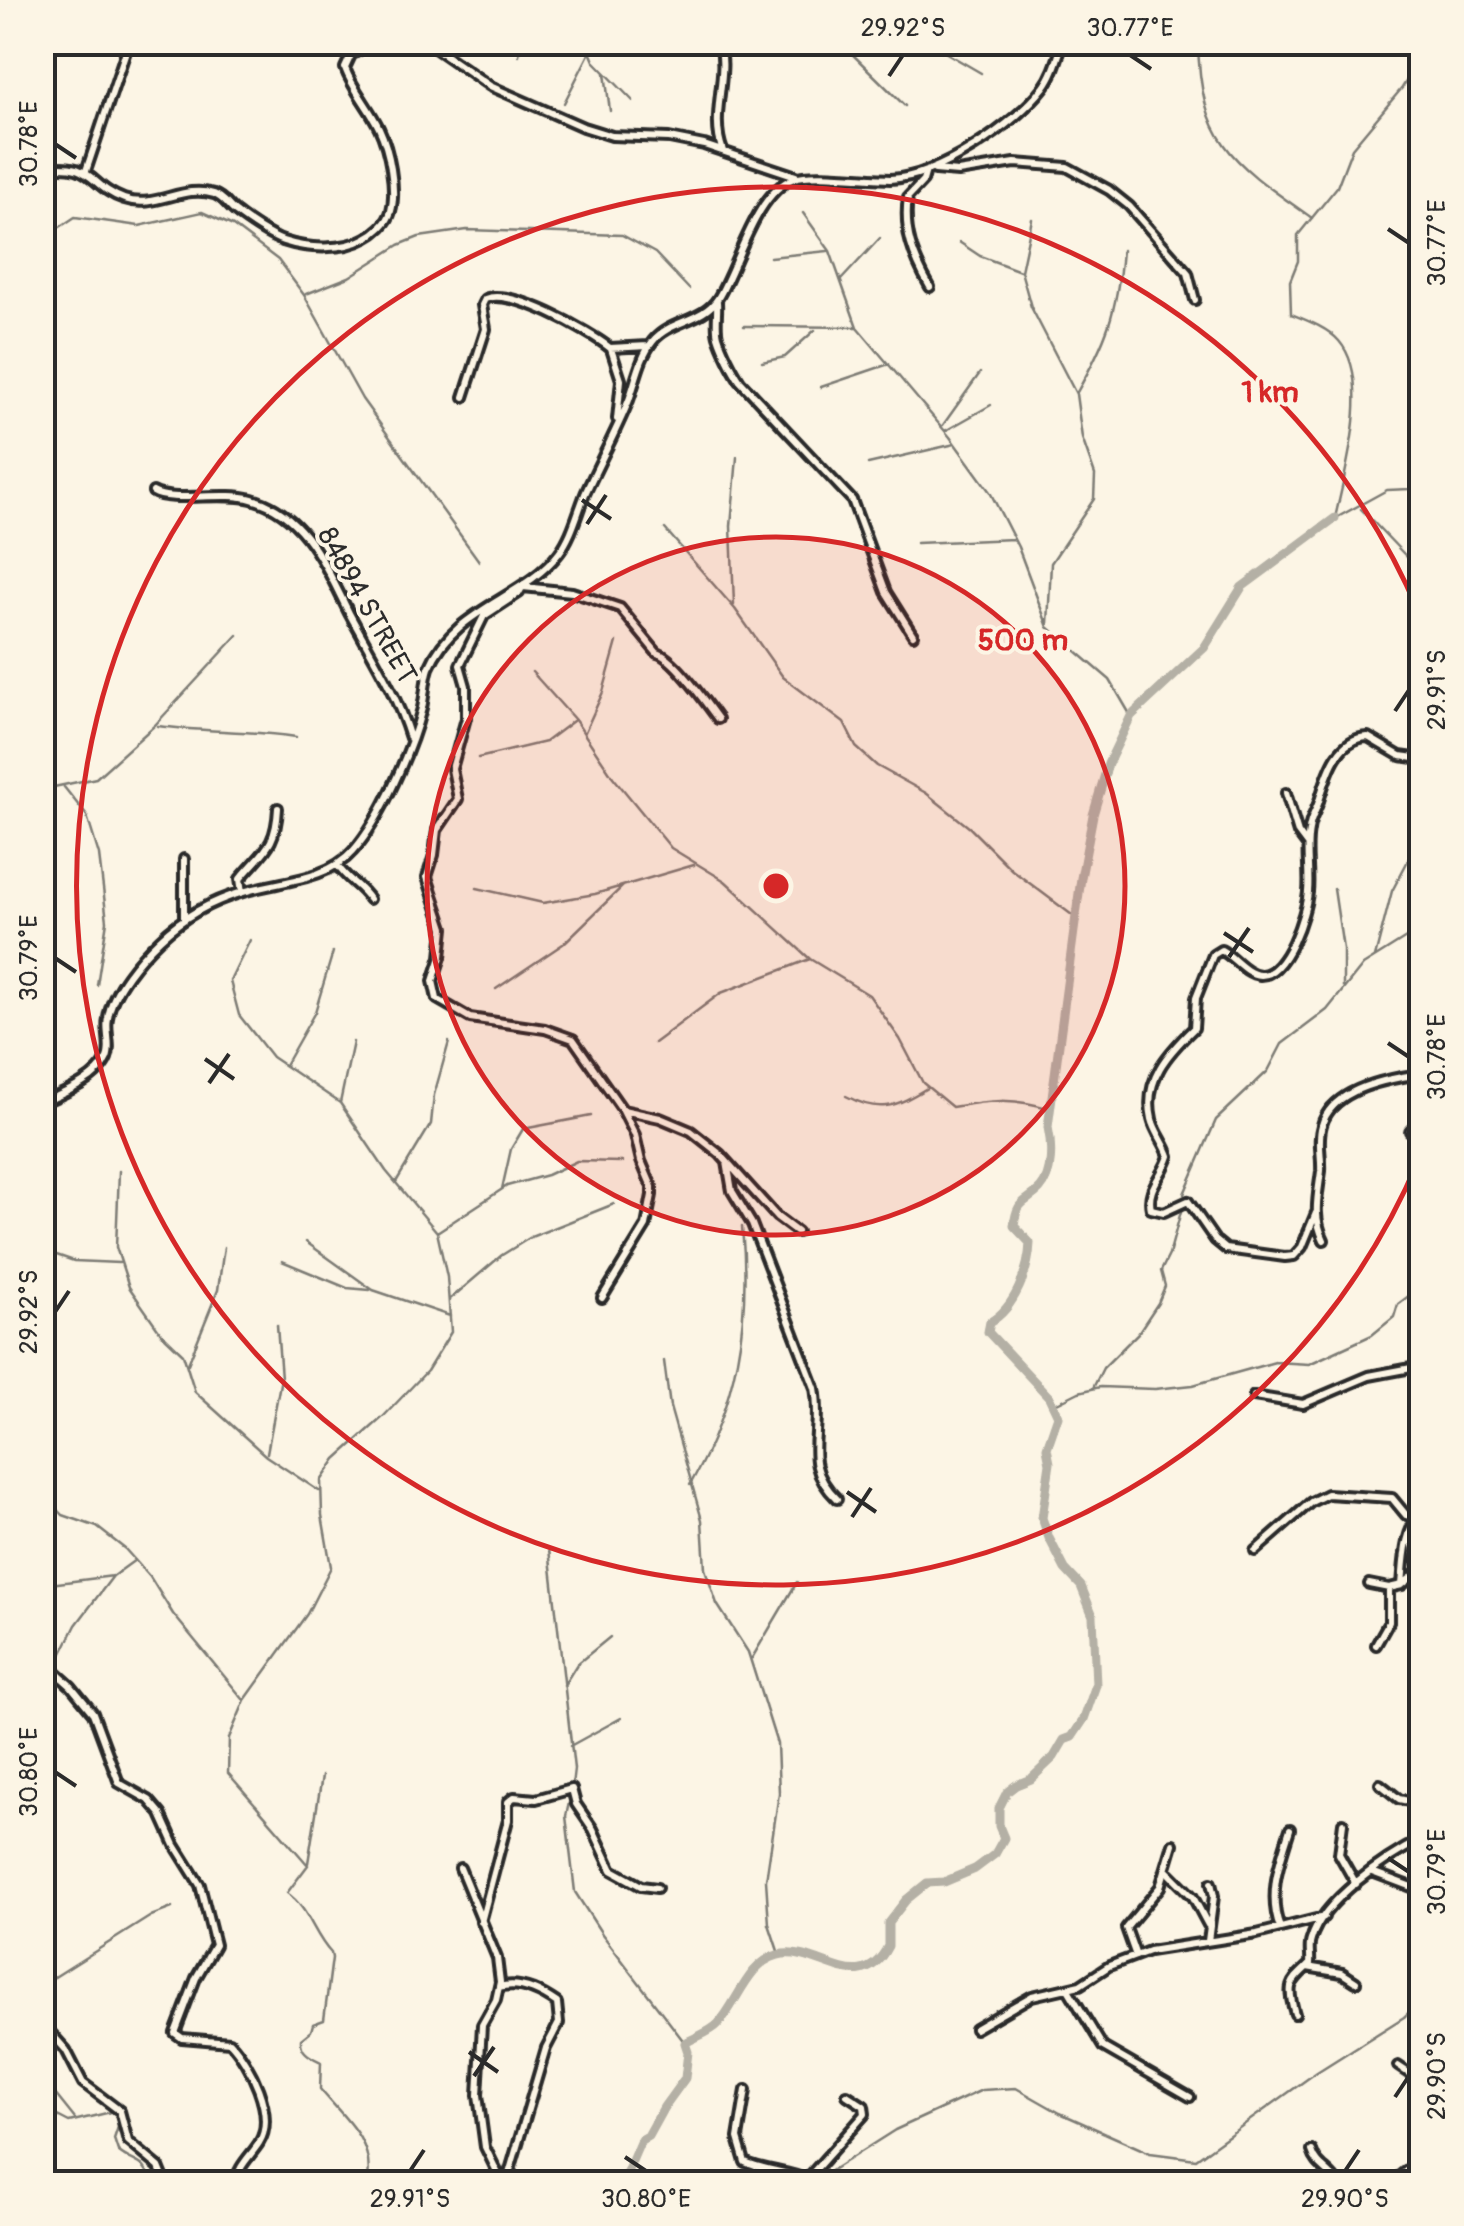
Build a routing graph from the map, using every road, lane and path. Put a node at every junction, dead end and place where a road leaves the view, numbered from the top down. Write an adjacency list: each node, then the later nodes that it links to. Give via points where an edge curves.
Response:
1 (129, 42): 9 (street)
2 (374, 42): 9 (street, via 351,55 345,68 378,127 391,184 391,213 369,237 338,246 286,242 220,196 194,190 136,202)
3 (426, 42): 6 (street, via 490,86 583,127)
4 (720, 42): 6 (street, via 724,71 717,122)
5 (1062, 43): 8 (street, via 1046,85 1032,100 960,158)
6 (724, 152): 11 (street)
7 (42, 169): 9 (street)
8 (934, 170): 10 (street); 13 (street, via 1015,162 1066,167 1129,206 1188,273)
9 (86, 171)
10 (925, 174): 11 (street); 12 (street, via 908,198 906,228)
11 (798, 176): 14 (street, via 750,230)
12 (930, 286)
13 (1195, 300)
14 (717, 301): 15 (street); 21 (street, via 718,336 731,367 852,500 886,592)
15 (650, 346): 16 (street); 18 (street)
16 (610, 348): 17 (street, via 578,325 492,295 482,305 486,329); 18 (street, via 621,380)
17 (464, 397)
18 (618, 426): 20 (street, via 563,547)
19 (154, 492): 25 (street, 84894 STREET, via 234,494 282,511 296,524 378,661)
20 (524, 585): 23 (street, via 620,608); 25 (street, via 485,606 446,642 428,670); 37 (street, via 484,616 460,664 466,718 452,768 458,799 437,830 427,876 444,928 434,989 442,1003 470,1018 573,1040)
21 (912, 635)
22 (1419, 679): 24 (street)
23 (718, 719)
24 (1422, 720)
25 (410, 739): 31 (street, via 375,820)
26 (1422, 758): 29 (street, via 1400,756 1368,738 1345,746 1326,776)
27 (1286, 793): 29 (street)
28 (278, 808): 32 (street, via 269,849 240,878)
29 (1307, 846): 41 (street, via 1306,907 1285,958 1261,975 1222,950 1213,954 1196,998 1194,1028 1155,1076 1152,1120 1168,1156 1149,1193 1150,1209 1164,1212 1188,1201 1226,1249 1291,1257)
30 (184, 858): 34 (street)
31 (338, 866): 32 (street); 33 (street)
32 (242, 892): 34 (street)
33 (369, 899)
34 (184, 919): 36 (street, via 118,993 103,1064)
35 (1422, 1074): 41 (street, via 1359,1090 1330,1110 1319,1141)
36 (42, 1103)
37 (622, 1109): 40 (street, via 680,1125); 44 (street, via 652,1195 646,1226)
38 (1422, 1119): 39 (street)
39 (1410, 1131)
40 (727, 1162): 42 (street); 47 (street, via 732,1191 752,1224 815,1388 814,1466)
41 (1316, 1213): 43 (street)
42 (797, 1232)
43 (1324, 1240)
44 (602, 1298)
45 (1422, 1366): 46 (street, via 1369,1376 1302,1404)
46 (1254, 1396)
47 (837, 1499)
48 (1419, 1516): 49 (street); 50 (street, via 1406,1515 1392,1498 1327,1494)
49 (1410, 1532): 51 (street); 53 (street)
50 (1256, 1551)
51 (1420, 1576): 53 (street)
52 (1368, 1584): 54 (street)
53 (1402, 1585): 54 (street)
54 (1389, 1588): 55 (street, via 1389,1622)
55 (1376, 1645)
56 (42, 1660): 92 (street, via 87,1704 119,1782 161,1814 200,1884 214,1946 175,2033 230,2042 259,2087 261,2141)
57 (1380, 1784): 58 (street, via 1400,1800)
58 (1422, 1804)
59 (1343, 1823): 67 (street, via 1339,1854)
60 (1290, 1829): 73 (street, via 1275,1885)
61 (1422, 1839): 65 (street)
62 (1173, 1844): 64 (street)
63 (460, 1868): 71 (street)
64 (1166, 1870): 72 (street, via 1193,1897); 75 (street, via 1155,1895 1127,1924)
65 (1372, 1872): 67 (street); 69 (street)
66 (1211, 1884): 72 (street)
67 (1356, 1884): 70 (street)
68 (657, 1888): 71 (street, via 612,1870 572,1790 514,1796)
69 (1422, 1892)
70 (1324, 1917): 73 (street); 76 (street, via 1312,1937)
71 (481, 1922): 78 (street, via 497,1958)
72 (1208, 1925): 74 (street)
73 (1280, 1928): 74 (street)
74 (1208, 1941): 75 (street)
75 (1136, 1956): 79 (street)
76 (1308, 1967): 77 (street, via 1342,1972); 80 (street, via 1290,1983)
77 (1356, 1982)
78 (499, 1988): 93 (street, via 484,2020 478,2095 485,2148); 93 (street, via 510,1984 544,1995 556,2003 559,2016)
79 (1068, 1989): 82 (street, via 1032,1996); 87 (street, via 1103,2047)
80 (1295, 2014)
81 (42, 2023): 91 (street, via 87,2088 120,2111 128,2140 159,2167)
82 (975, 2029)
83 (1398, 2066): 84 (street)
84 (1422, 2082)
85 (746, 2090): 90 (street, via 738,2138 743,2158)
86 (847, 2096): 90 (street, via 865,2114)
87 (1190, 2096)
88 (1312, 2151): 94 (street)
89 (1422, 2158): 95 (street)
90 (810, 2181)
91 (166, 2184)
92 (235, 2184)
93 (505, 2184)
94 (1338, 2184)
95 (1390, 2184)

